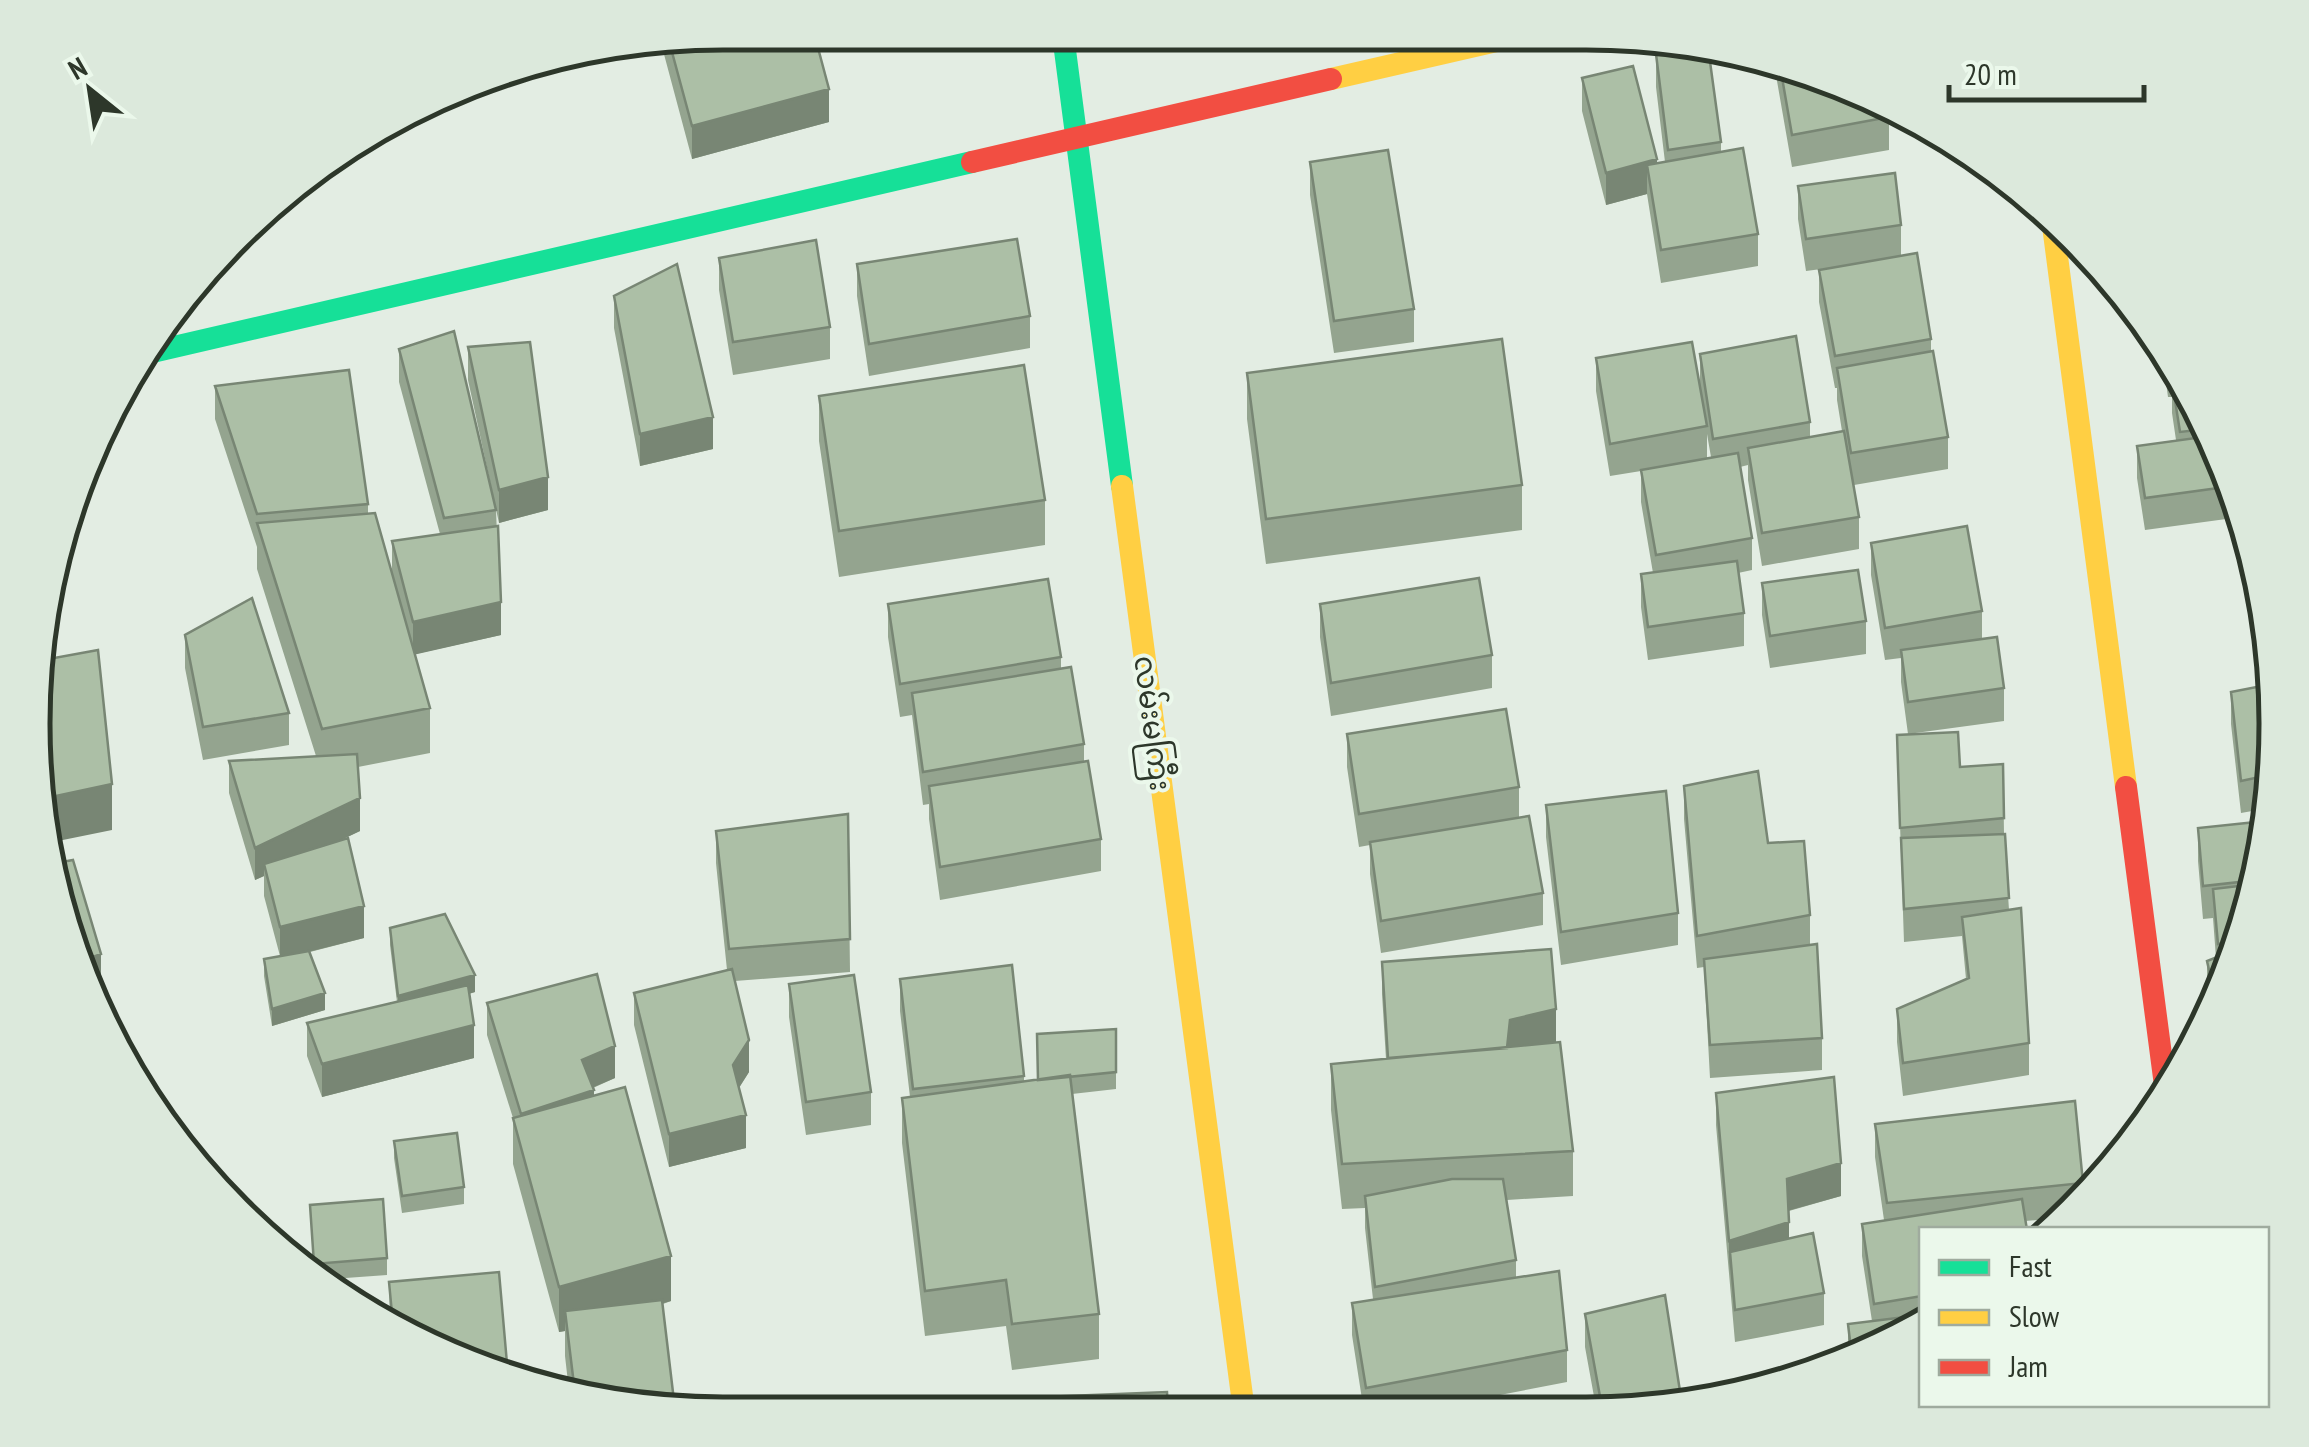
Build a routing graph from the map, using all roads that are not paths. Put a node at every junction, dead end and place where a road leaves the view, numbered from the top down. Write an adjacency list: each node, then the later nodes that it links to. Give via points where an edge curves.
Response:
1 (1066, 50): 3 (street, လမ်းမကြီး)
2 (1457, 50): 3 (street)
3 (1077, 137): 5 (street); 7 (street, လမ်းမကြီး)
4 (2055, 240): 6 (street)
5 (164, 349)
6 (2163, 1070)
7 (1242, 1397)

